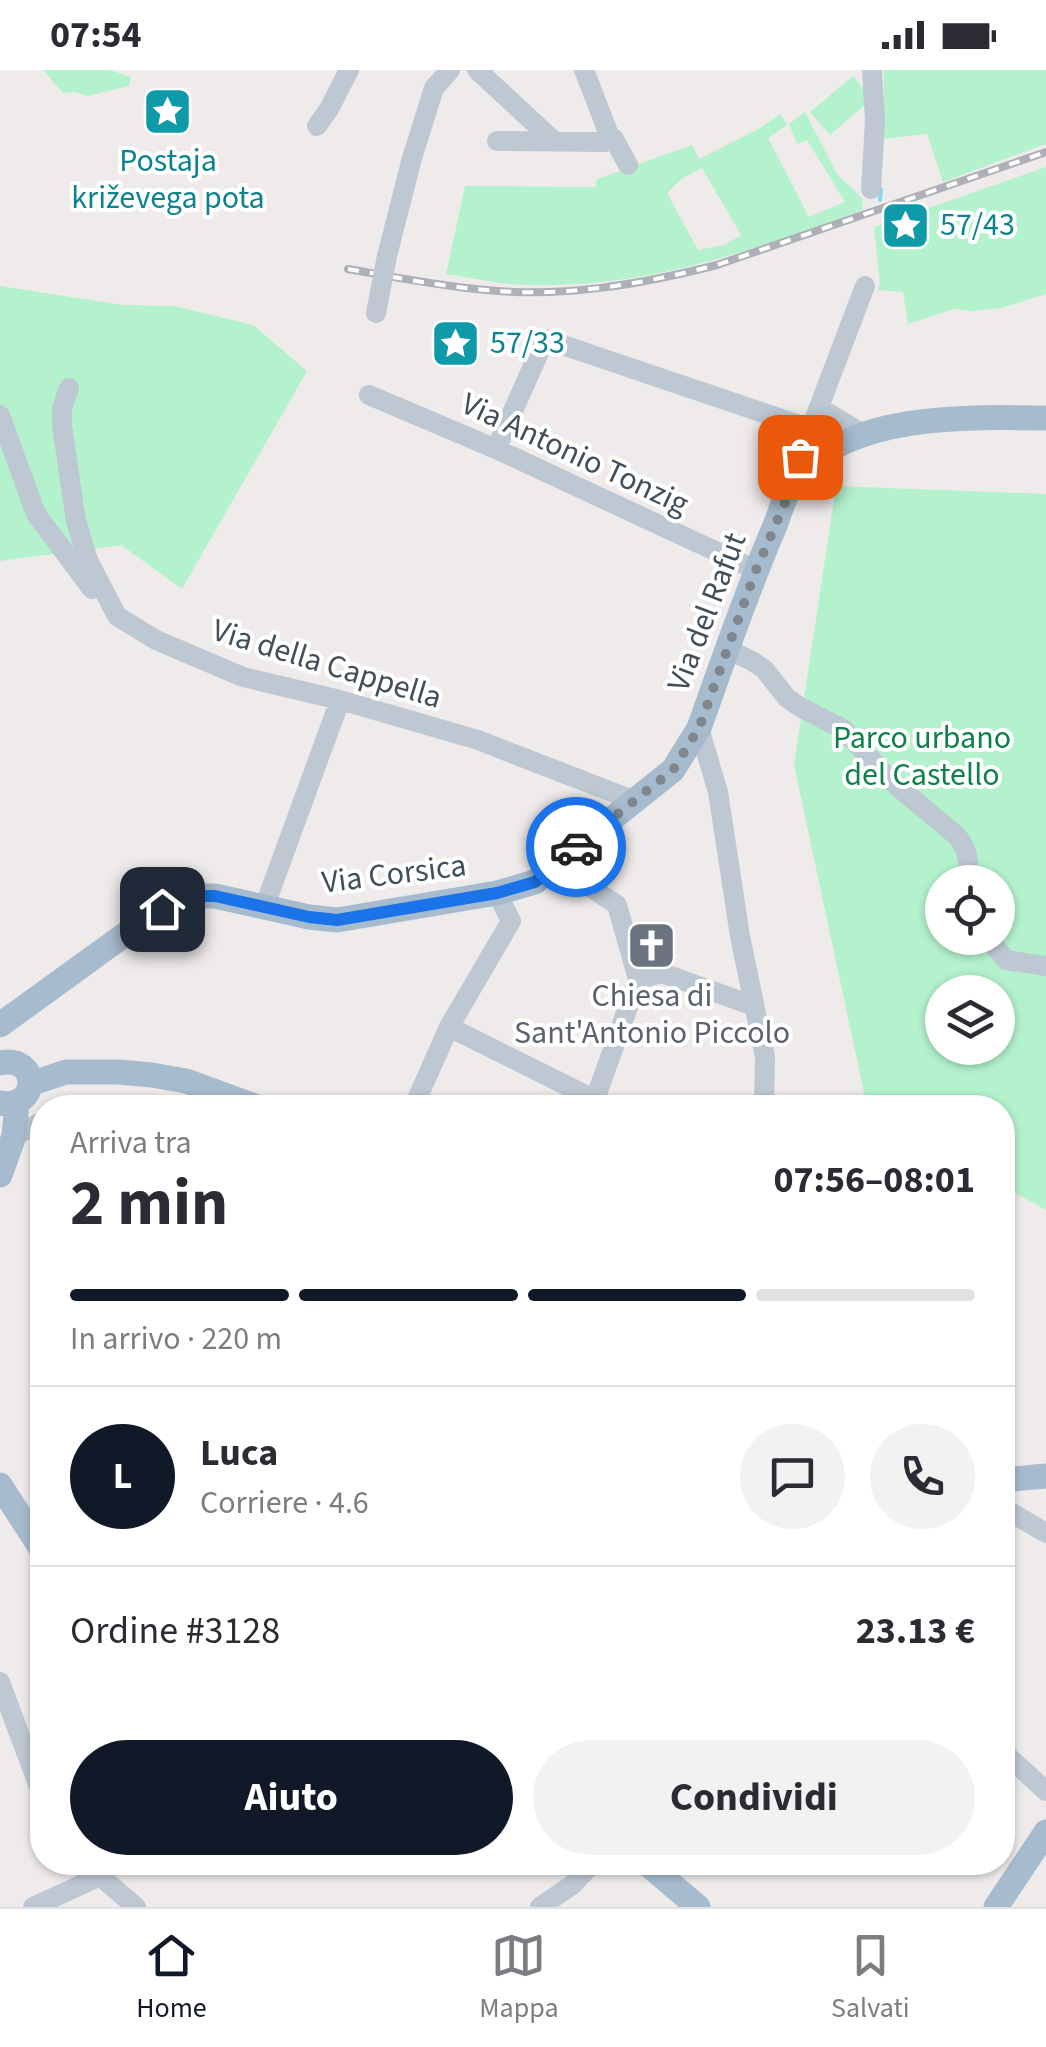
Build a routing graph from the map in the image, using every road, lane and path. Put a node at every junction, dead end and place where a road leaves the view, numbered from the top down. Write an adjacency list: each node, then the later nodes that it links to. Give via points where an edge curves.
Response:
1 (348, 70): 6 (street)
2 (450, 70): 13 (street, bridge, via 434,88 412,158)
3 (477, 70): 9 (street)
4 (584, 70): 7 (street)
5 (872, 70): 11 (street)
6 (317, 126)
7 (606, 138): 9 (street); 10 (street, via 614,139)
8 (497, 141): 9 (street)
9 (555, 142)
10 (628, 165)
11 (871, 189)
12 (865, 286): 16 (street, Via del Rafut)
13 (376, 314)
14 (68, 388): 24 (street, via 62,426 76,521)
15 (369, 395): 21 (street, Via Antonio Tonzig)
16 (820, 408): 19 (street, Via del Rafut); 20 (street)
17 (0, 414): 24 (street, via 36,514)
18 (1046, 418): 20 (main road, via 956,418)
19 (811, 428): 21 (street, via 545,338); 22 (street, Via del Rafut)
20 (863, 434): 22 (main road, via 835,445)
21 (496, 450): 23 (street, Via Antonio Tonzig)
22 (796, 477): 23 (main road, Via del Rafut)
23 (756, 570): 25 (main road, Via del Rafut)
24 (117, 616): 26 (street, Via della Cappella, via 243,677)
25 (727, 650): 27 (main road, Via del Rafut); 32 (street, via 764,669 800,707 842,729 957,836)
26 (340, 700): 30 (street, Via della Cappella, via 478,740); 35 (street)
27 (699, 728): 28 (main road, Via del Rafut); 29 (street)
28 (673, 770): 29 (street, via 695,770); 30 (main road, Via del Rafut)
29 (718, 792): 39 (street)
30 (635, 802): 31 (main road, Via del Rafut)
31 (556, 864): 33 (main road, Via del Rafut); 38 (street, via 617,905)
32 (969, 865)
33 (535, 882): 34 (main road, Via Corsica)
34 (497, 893): 35 (main road, Via Corsica, via 337,920); 40 (street, via 511,920)
35 (264, 908): 41 (main road, Via Corsica, via 215,896 179,902 138,924)
36 (1002, 955): 37 (street)
37 (1046, 966)
38 (638, 979): 39 (street, via 662,974); 45 (street)
39 (754, 1006): 46 (street, via 765,1057)
40 (448, 1027): 43 (street); 44 (street)
41 (3, 1040): 47 (main road, via 27,1071)
42 (224, 1095): 47 (main road, via 152,1075 66,1072)
43 (419, 1095)
44 (582, 1095)
45 (603, 1095)
46 (764, 1095)
47 (16, 1097): 49 (main road)
48 (30, 1128): 49 (street)
49 (14, 1136): 50 (main road)
50 (0, 1175)
51 (1046, 1476): 52 (main road)
52 (1015, 1479)
53 (0, 1485): 55 (main road)
54 (1015, 1515): 56 (street)
55 (30, 1531)
56 (1046, 1533)
57 (0, 1682): 58 (street)
58 (30, 1763)
59 (1015, 1763): 60 (street)
60 (1046, 1790)
61 (1046, 1832): 72 (main road)
62 (83, 1875): 67 (street)
63 (97, 1875): 68 (street)
64 (582, 1875): 66 (street)
65 (661, 1875): 71 (main road)
66 (572, 1885): 69 (street); 70 (street)
67 (34, 1907)
68 (136, 1907)
69 (540, 1907)
70 (564, 1907)
71 (698, 1907)
72 (996, 1907)

